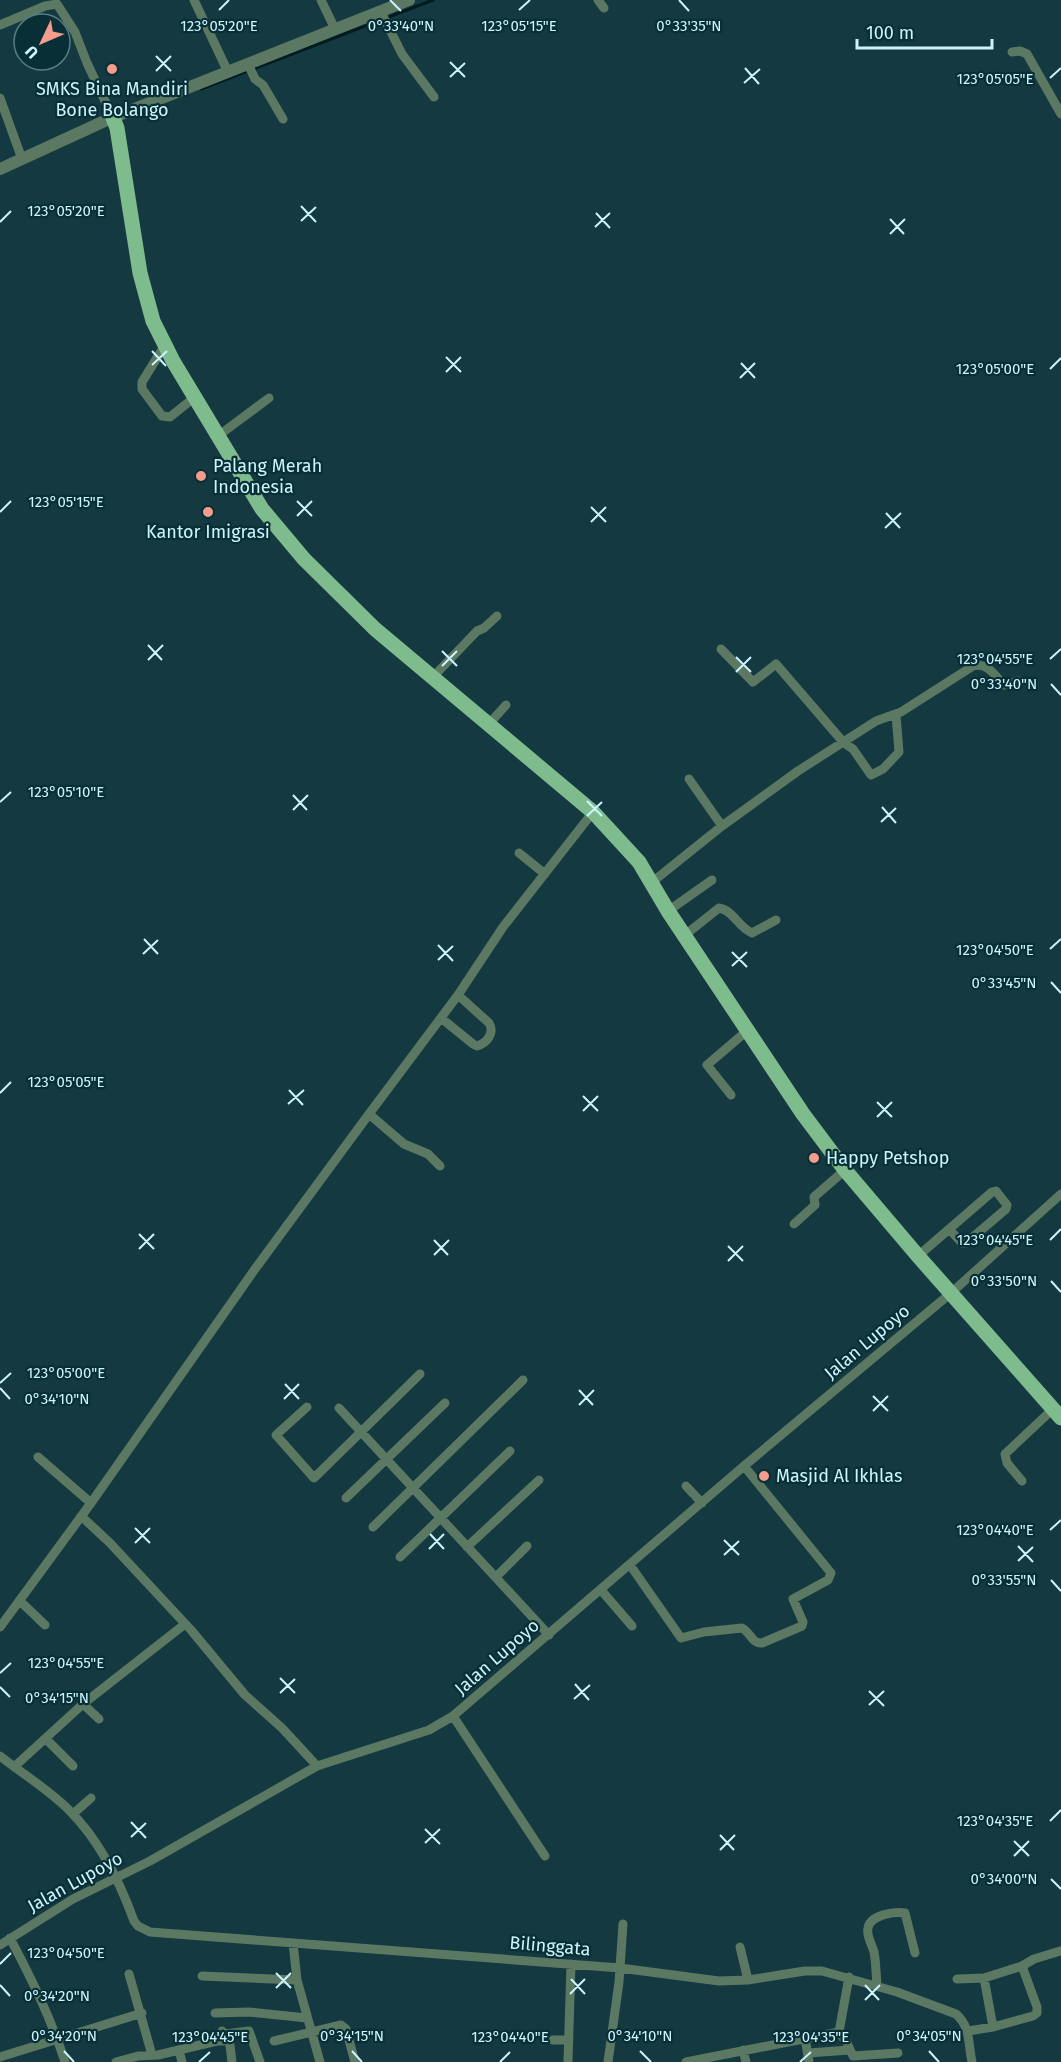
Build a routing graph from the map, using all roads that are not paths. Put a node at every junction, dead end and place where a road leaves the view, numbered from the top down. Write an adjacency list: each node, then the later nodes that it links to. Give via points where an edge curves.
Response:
1 (194, 0): 9 (street)
2 (321, 0): 6 (street)
3 (409, 0): 4 (street)
4 (383, 17): 6 (street); 11 (street, via 402,54)
5 (0, 25): 13 (street, via 57,4 75,32)
6 (335, 29): 8 (street)
7 (1012, 52): 12 (street, via 1027,54)
8 (250, 69): 9 (street); 14 (street)
9 (228, 72): 13 (street)
10 (0, 98): 15 (street)
11 (434, 98)
12 (1061, 114)
13 (113, 118): 15 (street); 17 (main road, via 140,273 153,321)
14 (283, 119)
15 (22, 159): 16 (street)
16 (0, 169)
17 (165, 345): 18 (main road); 18 (street, via 142,382 142,389 165,417)
18 (195, 397): 20 (main road)
19 (269, 398): 20 (street)
20 (218, 436): 23 (main road, via 262,509 304,558 375,629)
21 (497, 616): 23 (street)
22 (721, 649): 28 (street, via 753,682 776,664)
23 (433, 677): 27 (main road)
24 (1018, 681): 26 (street, via 1004,685 993,672 978,665)
25 (506, 705): 27 (street)
26 (896, 715): 28 (street, via 876,721); 28 (street, via 899,753 873,775)
27 (488, 725): 30 (main road)
28 (844, 743): 31 (street)
29 (689, 778): 31 (street)
30 (593, 812): 33 (street); 35 (main road, via 639,862)
31 (722, 826): 35 (street)
32 (519, 853): 33 (street)
33 (545, 874): 39 (street, via 503,927)
34 (712, 880): 36 (street)
35 (651, 883): 36 (main road)
36 (668, 911): 38 (main road)
37 (776, 920): 38 (street, via 752,933 719,908)
38 (684, 935): 41 (main road)
39 (458, 995): 40 (street); 40 (street, via 492,1028 485,1043 473,1044)
40 (441, 1018): 43 (street)
41 (748, 1030): 42 (street, via 706,1065); 45 (main road)
42 (731, 1095)
43 (369, 1114): 44 (street, via 399,1140 428,1154); 67 (street)
44 (440, 1166)
45 (845, 1170): 47 (street, via 814,1197 815,1205); 49 (main road)
46 (1061, 1194): 50 (street, Jalan Lupoyo)
47 (794, 1224)
48 (949, 1229): 48 (street, via 966,1243 1007,1205 994,1191); 49 (street)
49 (918, 1256): 50 (main road)
50 (951, 1293): 56 (main road); 61 (street, Jalan Lupoyo)
51 (420, 1374): 57 (street)
52 (523, 1380): 65 (street)
53 (445, 1403): 60 (street)
54 (307, 1407): 57 (street, via 276,1435 314,1478)
55 (339, 1408): 57 (street)
56 (1057, 1414): 63 (street, via 1005,1454 1007,1463)
57 (361, 1432): 60 (street)
58 (510, 1451): 70 (street)
59 (38, 1457): 67 (street)
60 (386, 1458): 65 (street); 66 (street)
61 (744, 1466): 68 (street, Jalan Lupoyo); 75 (street, via 830,1570 828,1580 793,1599 802,1626 762,1643 742,1628 681,1638)
62 (539, 1480): 73 (street)
63 (1022, 1481)
64 (686, 1486): 68 (street)
65 (413, 1488): 70 (street); 71 (street)
66 (346, 1498)
67 (91, 1503): 69 (street)
68 (702, 1503): 75 (street, Jalan Lupoyo)
69 (81, 1516): 78 (street); 79 (street)
70 (440, 1518): 73 (street); 74 (street)
71 (373, 1527)
72 (527, 1546): 76 (street)
73 (467, 1547): 76 (street)
74 (400, 1557)
75 (630, 1565): 77 (street, Jalan Lupoyo)
76 (496, 1577): 83 (street)
77 (601, 1590): 81 (street); 83 (street, Jalan Lupoyo)
78 (20, 1601): 80 (street); 82 (street)
79 (185, 1624): 84 (street); 90 (street, via 245,1695)
80 (45, 1625)
81 (632, 1626)
82 (0, 1627)
83 (549, 1635): 85 (street, Jalan Lupoyo)
84 (83, 1704): 86 (street); 87 (street)
85 (453, 1716): 90 (street, Jalan Lupoyo, via 413,1736); 94 (street)
86 (99, 1719)
87 (46, 1739): 89 (street); 91 (street)
88 (0, 1756): 91 (street, Bilinggata)
89 (73, 1766)
90 (317, 1766): 95 (street, Jalan Lupoyo)
91 (14, 1767): 93 (street, Bilinggata)
92 (91, 1798): 93 (street)
93 (73, 1814): 95 (street, Bilinggata)
94 (545, 1857)
95 (115, 1877): 97 (street, Jalan Lupoyo); 99 (street, Bilinggata, via 134,1921 150,1932)
96 (623, 1924): 106 (street)
97 (10, 1938): 98 (street, Jalan Lupoyo); 123 (street)
98 (0, 1945)
99 (293, 1946): 104 (street, Bilinggata); 111 (street)
100 (740, 1947): 112 (street)
101 (1060, 1950): 103 (street)
102 (915, 1953): 113 (street, via 905,1913 891,1913 871,1922 867,1929)
103 (1022, 1966): 109 (street); 117 (street, via 1037,2013)
104 (570, 1969): 106 (street, Bilinggata); 125 (street)
105 (129, 1974): 114 (street)
106 (619, 1975): 112 (street, Bilinggata); 143 (street)
107 (202, 1976): 111 (street)
108 (849, 1977): 112 (street, Bilinggata, via 816,1970); 113 (street, Bilinggata); 120 (street)
109 (984, 1978): 110 (street); 117 (street)
110 (957, 1979)
111 (297, 1980): 116 (street)
112 (748, 1980)
113 (877, 1985): 118 (street, Bilinggata, via 951,2012)
114 (142, 2013): 123 (street); 130 (street)
115 (215, 2013): 116 (street)
116 (307, 2018): 119 (street)
117 (993, 2027): 118 (street)
118 (968, 2031): 146 (street)
119 (311, 2032): 126 (street); 141 (street); 142 (street, via 344,2026)
120 (839, 2032): 122 (street); 131 (street)
121 (227, 2036): 127 (street); 139 (street); 140 (street, via 249,2031)
122 (806, 2038): 128 (street); 133 (street)
123 (58, 2039): 132 (street); 136 (street)
124 (553, 2040): 125 (street)
125 (569, 2040): 134 (street)
126 (274, 2042)
127 (179, 2050): 130 (street); 138 (street)
128 (743, 2050): 135 (street); 145 (street)
129 (898, 2053): 131 (street)
130 (152, 2055): 137 (street)
131 (852, 2056): 133 (street)
132 (0, 2058)
133 (808, 2058)
134 (568, 2061)
135 (700, 2061): 144 (street)
136 (65, 2062)
137 (116, 2062)
138 (182, 2062)
139 (232, 2062)
140 (260, 2062)
141 (320, 2062)
142 (355, 2062)
143 (608, 2062)
144 (686, 2062)
145 (746, 2062)
146 (972, 2062)

